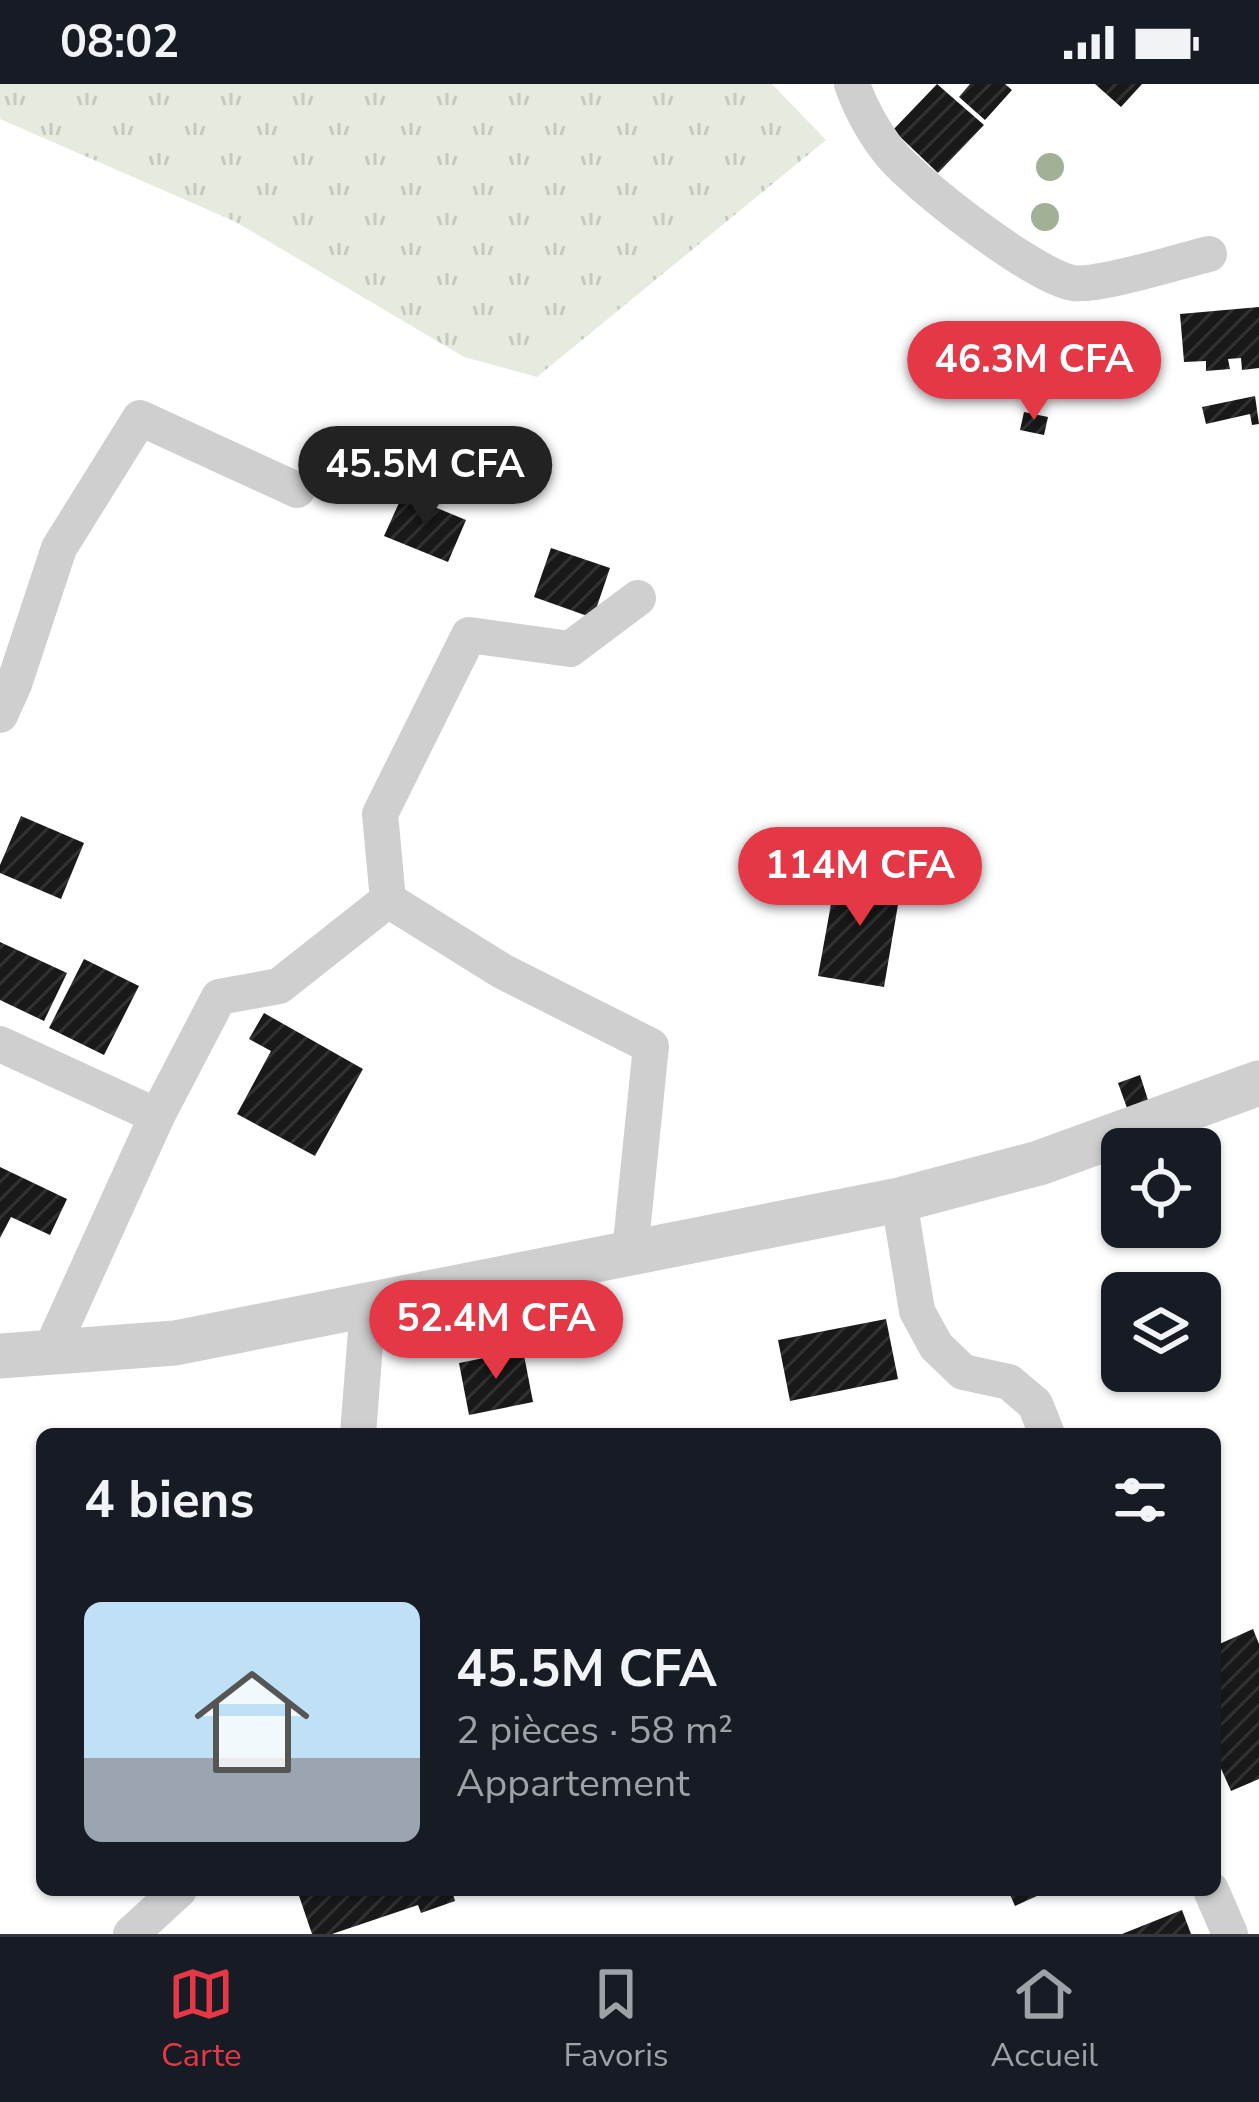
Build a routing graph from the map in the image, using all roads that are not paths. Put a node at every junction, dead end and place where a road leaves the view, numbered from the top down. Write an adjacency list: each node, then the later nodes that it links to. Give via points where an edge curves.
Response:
1 (852, 84): 2 (street, via 888,151 934,193 1010,253 1071,283)
2 (1209, 254)
3 (297, 490): 5 (street, via 140,418 59,548)
4 (638, 598): 6 (street, via 570,649 469,635 380,814)
5 (5, 692)
6 (388, 900): 9 (street, via 279,986 219,997); 11 (street, via 502,971 651,1046)
7 (0, 1043): 9 (street)
8 (1259, 1083): 10 (street, via 1039,1163)
9 (158, 1116): 13 (street)
10 (899, 1200): 11 (street); 16 (street, via 917,1311 936,1346 963,1372 1009,1382 1035,1404)
11 (630, 1252): 12 (street)
12 (368, 1306): 13 (street, via 175,1343); 15 (street)
13 (50, 1352): 14 (street)
14 (0, 1357)
15 (358, 1428)
16 (1045, 1428)
17 (171, 1896): 19 (street)
18 (1214, 1896): 20 (street)
19 (130, 1934)
20 (1230, 1934)

